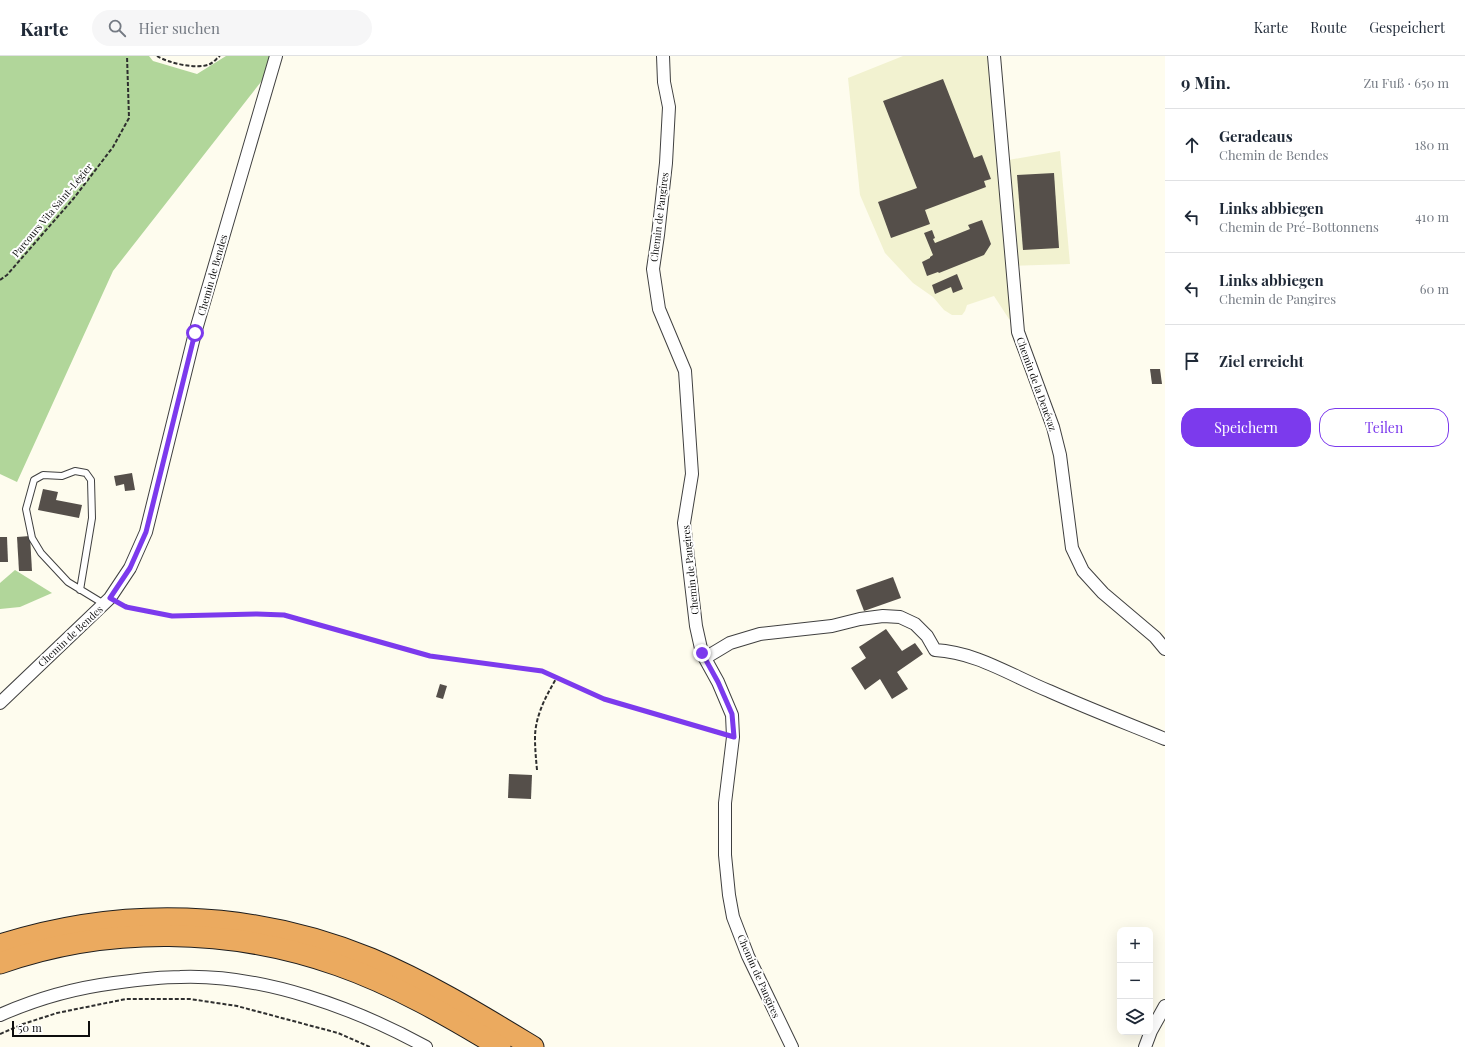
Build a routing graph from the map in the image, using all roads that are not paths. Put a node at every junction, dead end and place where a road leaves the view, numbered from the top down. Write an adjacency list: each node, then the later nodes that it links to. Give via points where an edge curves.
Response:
1 (276, 56): 5 (street, Chemin de Bendes, via 195,333 146,532 130,568)
2 (663, 56): 7 (street, Chemin de Pangires, via 664,82 669,107 666,163 653,269 659,309 685,371 692,474 684,523 696,626)
3 (994, 56): 6 (street, Chemin de la Denévaz, via 1018,332 1053,427 1060,455 1072,548 1083,571 1103,593 1155,637)
4 (80, 590): 4 (lane, via 68,582 40,553 32,538 26,508 34,480 43,475 62,476 76,471 86,473 91,480 92,518); 5 (lane)
5 (107, 601): 8 (street, Chemin de Bendes)
6 (1165, 649)
7 (705, 658): 9 (street, via 730,643 760,634 832,626 883,616 900,617 915,624 935,650 973,658); 17 (street, Chemin de Pangires, via 732,714 734,737 725,803 725,855 733,917 748,956)
8 (0, 703)
9 (1165, 739)
10 (0, 945): 16 (highway, via 78,925 135,919 191,918 274,929 345,949 396,970)
11 (0, 963): 15 (highway, via 80,942 136,936 191,936 244,941 299,953 364,975 433,1008)
12 (1165, 1006): 18 (street)
13 (0, 1015): 14 (street, via 44,998 92,986 181,976 230,979 311,997 346,1009)
14 (426, 1047)
15 (500, 1047)
16 (533, 1047)
17 (792, 1047)
18 (1145, 1047)

